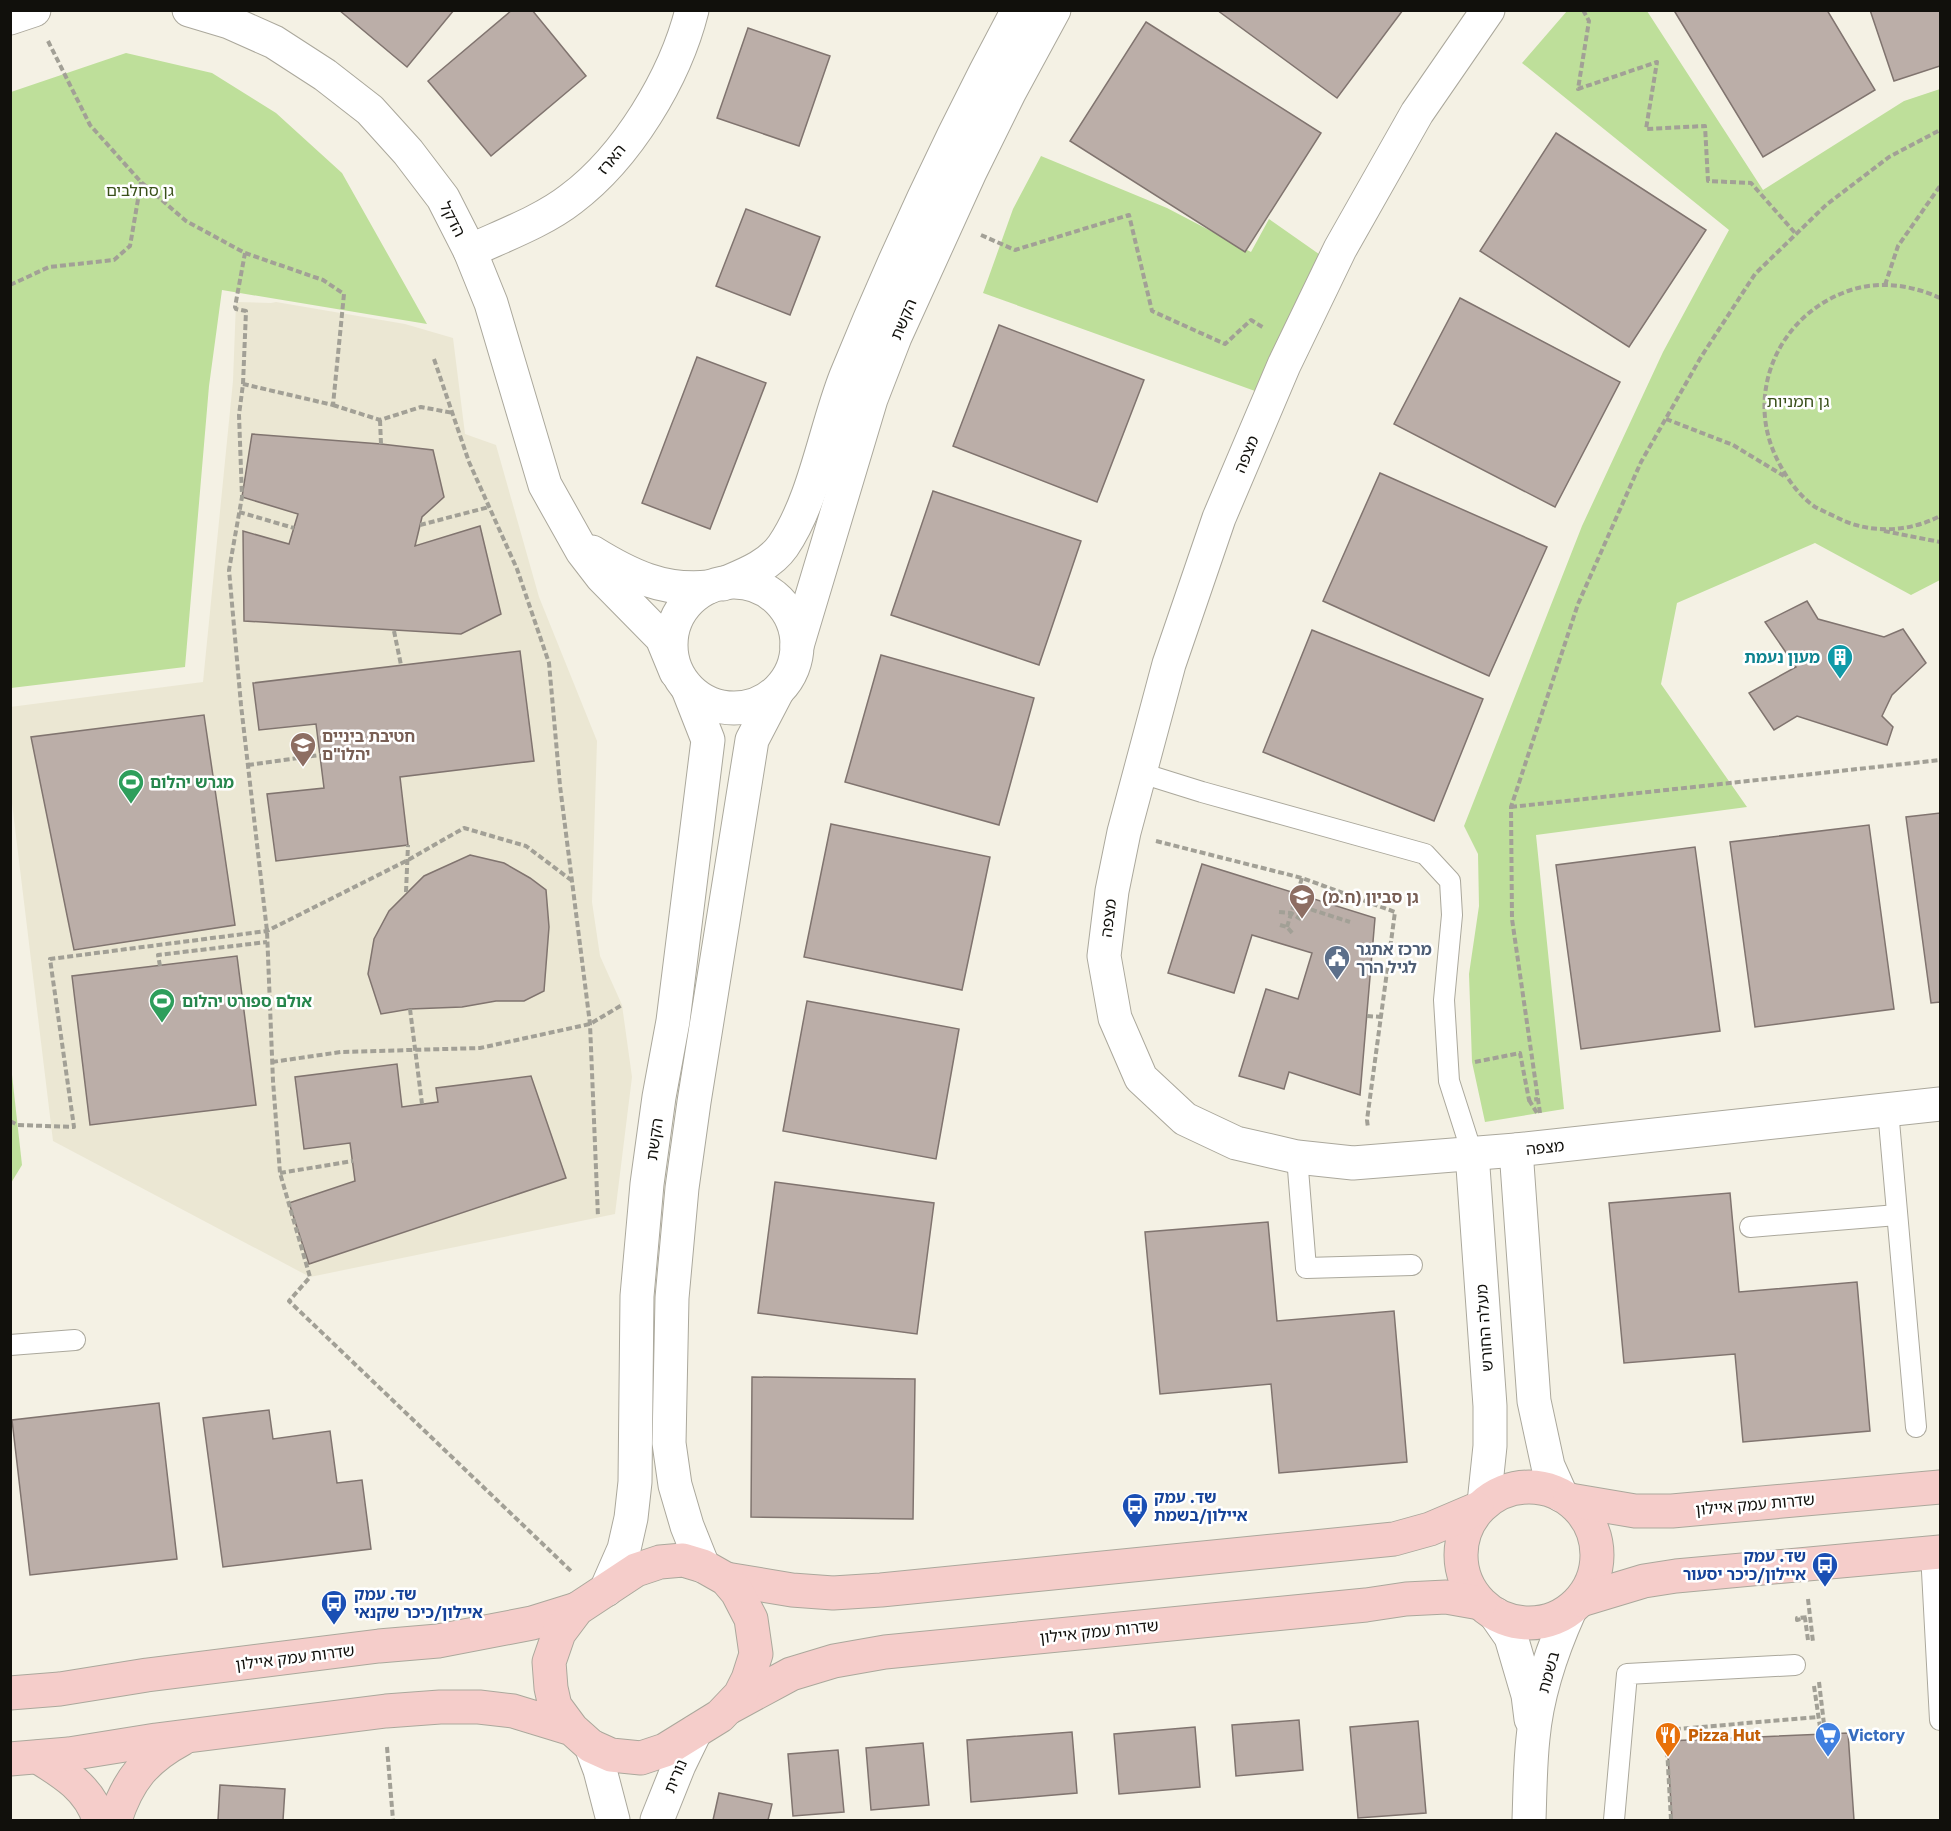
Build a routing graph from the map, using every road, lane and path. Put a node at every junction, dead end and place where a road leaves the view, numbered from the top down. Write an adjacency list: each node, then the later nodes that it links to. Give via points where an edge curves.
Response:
1 (189, 10): 14 (street, הדקל, via 274,42 370,110 443,198)
2 (692, 10): 14 (street, הארז, via 686,37 653,102 612,163 570,200)
3 (1018, 10): 36 (street, הקשת, via 942,158 867,325 841,388 797,521 782,548 757,569)
4 (1054, 10): 38 (street, הקשת, via 975,162 895,337 871,399)
5 (1488, 10): 19 (street, מצפה, via 1417,113 1340,249)
6 (1583, 10): 12 (path, via 1589,21 1578,89 1657,62 1646,129 1705,126 1708,181 1751,183)
7 (33, 11): 8 (street); 10 (path, via 90,125)
8 (10, 18)
9 (1941, 130): 12 (path, via 1889,157 1826,205)
10 (141, 182): 15 (path, via 186,221); 16 (path, via 130,246 114,260 49,267)
11 (1941, 186): 17 (path, via 1898,246)
12 (1796, 234): 24 (path, via 1755,274)
13 (1016, 250): 19 (path, via 1129,215 1152,311 1225,344 1251,320)
14 (470, 251): 34 (street, הדקל, via 491,303 545,485)
15 (245, 253): 21 (path, via 235,307 246,311); 22 (path, via 323,280 344,294)
16 (10, 285)
17 (1885, 285): 18 (path, via 1920,289); 27 (path, via 1848,290 1815,308 1787,334 1770,367 1764,405 1769,442)
18 (1941, 298)
19 (1293, 346): 45 (street, מצפה, via 1220,518 1169,664)
20 (434, 359): 23 (path)
21 (243, 384): 22 (path); 29 (path, via 239,415)
22 (333, 405): 25 (path)
23 (453, 413): 25 (path, via 421,407); 28 (path)
24 (1666, 418): 27 (path, via 1733,446); 46 (path, via 1641,462 1578,604)
25 (380, 420): 26 (path)
26 (381, 444)
27 (1785, 476): 32 (path, via 1815,506)
28 (489, 507): 31 (path); 51 (path, via 517,569 549,663)
29 (239, 512): 33 (path); 44 (path, via 229,570)
30 (1941, 516): 32 (path, via 1927,523 1890,530)
31 (420, 525)
32 (1854, 525): 35 (path)
33 (294, 528)
34 (576, 541): 36 (street, הדקל, via 652,583 692,589); 40 (street, הדקל, via 602,577 662,638)
35 (1941, 542)
36 (716, 585): 38 (street, via 751,584 771,594 786,609 796,628); 40 (street, via 692,598 677,617 671,652)
37 (394, 631): 39 (path)
38 (797, 646): 41 (street, via 792,672)
39 (402, 665)
40 (682, 680): 41 (street, via 704,701 723,708 743,708); 97 (street, הקשת, via 708,740 673,1021 647,1184 637,1296 632,1506 624,1549)
41 (777, 692): 95 (street, via 752,740 694,1102 673,1287 669,1443 675,1485 687,1526)
42 (320, 755): 44 (path)
43 (1941, 760): 46 (path)
44 (248, 765): 60 (path)
45 (1138, 772): 47 (street, מצפה); 71 (lane, via 1425,854 1450,881 1452,915 1444,1000)
46 (1511, 807): 72 (path, via 1512,919)
47 (1124, 832): 50 (path); 80 (street, מצפה, via 1104,956 1115,1018 1141,1078 1185,1119 1236,1143)
48 (408, 845): 49 (path)
49 (408, 860): 51 (path, via 464,828 526,846); 52 (path); 60 (path)
50 (1302, 879): 53 (path); 67 (path, via 1395,912)
51 (572, 881): 68 (path)
52 (406, 892)
53 (1294, 904): 55 (path); 57 (path)
54 (1279, 912): 55 (path)
55 (1291, 913): 56 (path); 59 (path)
56 (1302, 920)
57 (1350, 922)
58 (1280, 925): 59 (path)
59 (1287, 927): 61 (path)
60 (267, 931): 62 (path); 77 (path, via 50,959 74,1127 18,1125)
61 (1294, 935)
62 (267, 942): 63 (path, via 158,955); 70 (path)
63 (160, 966)
64 (622, 1005): 68 (path)
65 (410, 1009): 69 (path)
66 (1367, 1016): 67 (path)
67 (1382, 1017): 82 (path, via 1367,1120)
68 (590, 1024): 69 (path, via 480,1048); 85 (path)
69 (415, 1049): 70 (path, via 342,1052); 74 (path)
70 (272, 1062): 83 (path)
71 (1448, 1067): 73 (path, via 1520,1053); 79 (lane, via 1449,1082)
72 (1538, 1099): 73 (path); 73 (path, via 1541,1119)
73 (1529, 1100)
74 (422, 1104)
75 (1941, 1104): 76 (street, מצפה)
76 (1888, 1110): 78 (street, מצפה); 84 (lane)
77 (10, 1121)
78 (1516, 1150): 79 (street, מצפה); 92 (street, via 1534,1401 1548,1466)
79 (1472, 1153): 82 (street, מצפה); 93 (street, מעלה החורש, via 1490,1406 1490,1446)
80 (1297, 1157): 82 (street, מצפה, via 1353,1163); 87 (lane, via 1306,1268)
81 (353, 1161): 83 (path)
82 (1372, 1161)
83 (280, 1173): 97 (path, via 310,1276 289,1300)
84 (1897, 1215): 86 (lane); 90 (lane)
85 (598, 1217)
86 (1750, 1227)
87 (1412, 1265)
88 (75, 1340): 89 (lane)
89 (10, 1345)
90 (1916, 1427)
91 (1941, 1487): 92 (main road, שדרות עמק איילון, via 1672,1511 1635,1511)
92 (1566, 1498): 93 (main road, via 1549,1489 1519,1487 1497,1494); 98 (main road, via 1587,1518 1598,1556 1594,1580)
93 (1481, 1506): 95 (main road, via 1430,1529 1394,1539 881,1590 802,1591); 99 (main road, via 1463,1536 1461,1566 1468,1588)
94 (1936, 1553): 98 (main road, via 1676,1576 1644,1581); 106 (lane)
95 (715, 1572): 97 (main road, via 682,1560 660,1562 636,1570); 104 (main road, via 737,1592 751,1619 756,1654 740,1695)
96 (1807, 1595): 100 (path)
97 (593, 1598): 103 (main road, שדרות עמק איילון, via 532,1623 438,1641); 112 (main road, via 560,1633 549,1662 555,1706)
98 (1576, 1605): 99 (main road, via 1563,1615 1528,1624 1504,1619); 111 (street, בשמת, via 1555,1642)
99 (1487, 1609): 104 (main road, שדרות עמק איילון, via 1446,1597 1407,1599 885,1652 791,1674); 111 (street, בשמת, via 1510,1637 1528,1695)
100 (1814, 1649)
101 (1795, 1665): 122 (lane, via 1627,1674)
102 (1819, 1681): 108 (path)
103 (10, 1693)
104 (729, 1707): 107 (main road)
105 (1818, 1716): 123 (path, via 1666,1730)
106 (1941, 1720)
107 (695, 1732): 112 (main road, via 665,1750 641,1758 611,1755); 120 (street, נורית)
108 (1826, 1734): 109 (path); 115 (path)
109 (1832, 1734)
110 (187, 1736): 112 (main road, via 374,1713 479,1707 513,1711); 114 (main road); 117 (main road, via 160,1751 138,1772 123,1796)
111 (1533, 1736): 121 (street, בשמת)
112 (582, 1737): 119 (street, via 600,1770)
113 (386, 1740): 118 (path)
114 (24, 1758): 116 (main road, via 66,1774 84,1791)
115 (1828, 1758)
116 (99, 1821)
117 (115, 1821)
118 (393, 1821)
119 (613, 1821)
120 (657, 1821)
121 (1529, 1821)
122 (1614, 1821)
123 (1671, 1821)

